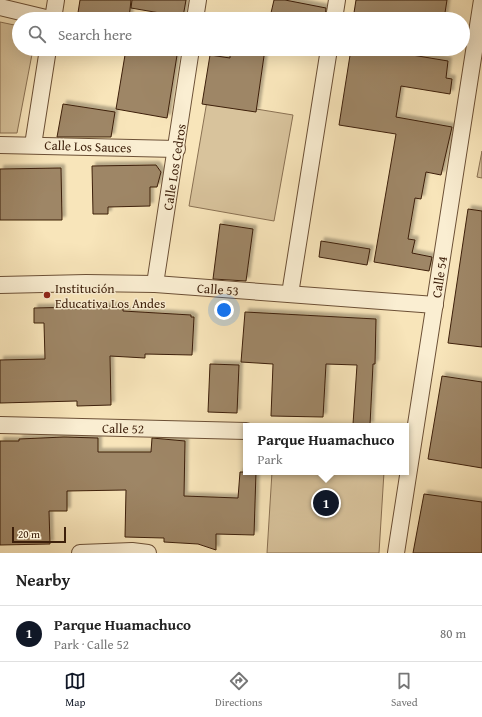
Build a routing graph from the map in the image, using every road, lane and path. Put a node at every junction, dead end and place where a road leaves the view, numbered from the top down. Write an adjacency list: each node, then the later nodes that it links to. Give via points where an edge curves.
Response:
1 (56, 0): 7 (street)
2 (198, 0): 8 (street)
3 (337, 0): 9 (street)
4 (482, 0): 19 (street, Calle 54)
5 (0, 8): 6 (street)
6 (18, 12)
7 (54, 12)
8 (196, 12)
9 (335, 12)
10 (47, 56): 14 (street)
11 (190, 56): 15 (street, Calle Los Cedros)
12 (328, 56): 18 (street)
13 (0, 145): 14 (street, Calle Los Sauces)
14 (33, 145): 15 (street, Calle Los Sauces)
15 (177, 148): 16 (street, Calle Los Cedros)
16 (155, 284): 17 (street, Calle 53); 18 (street, Calle 53)
17 (0, 286)
18 (290, 294): 19 (street, Calle 53)
19 (435, 305): 22 (street, Calle 54)
20 (0, 425): 21 (street, Calle 52)
21 (243, 431)
22 (410, 434)
23 (405, 475): 26 (street, Calle 54)
24 (80, 553): 25 (street)
25 (148, 553)
26 (396, 553)

